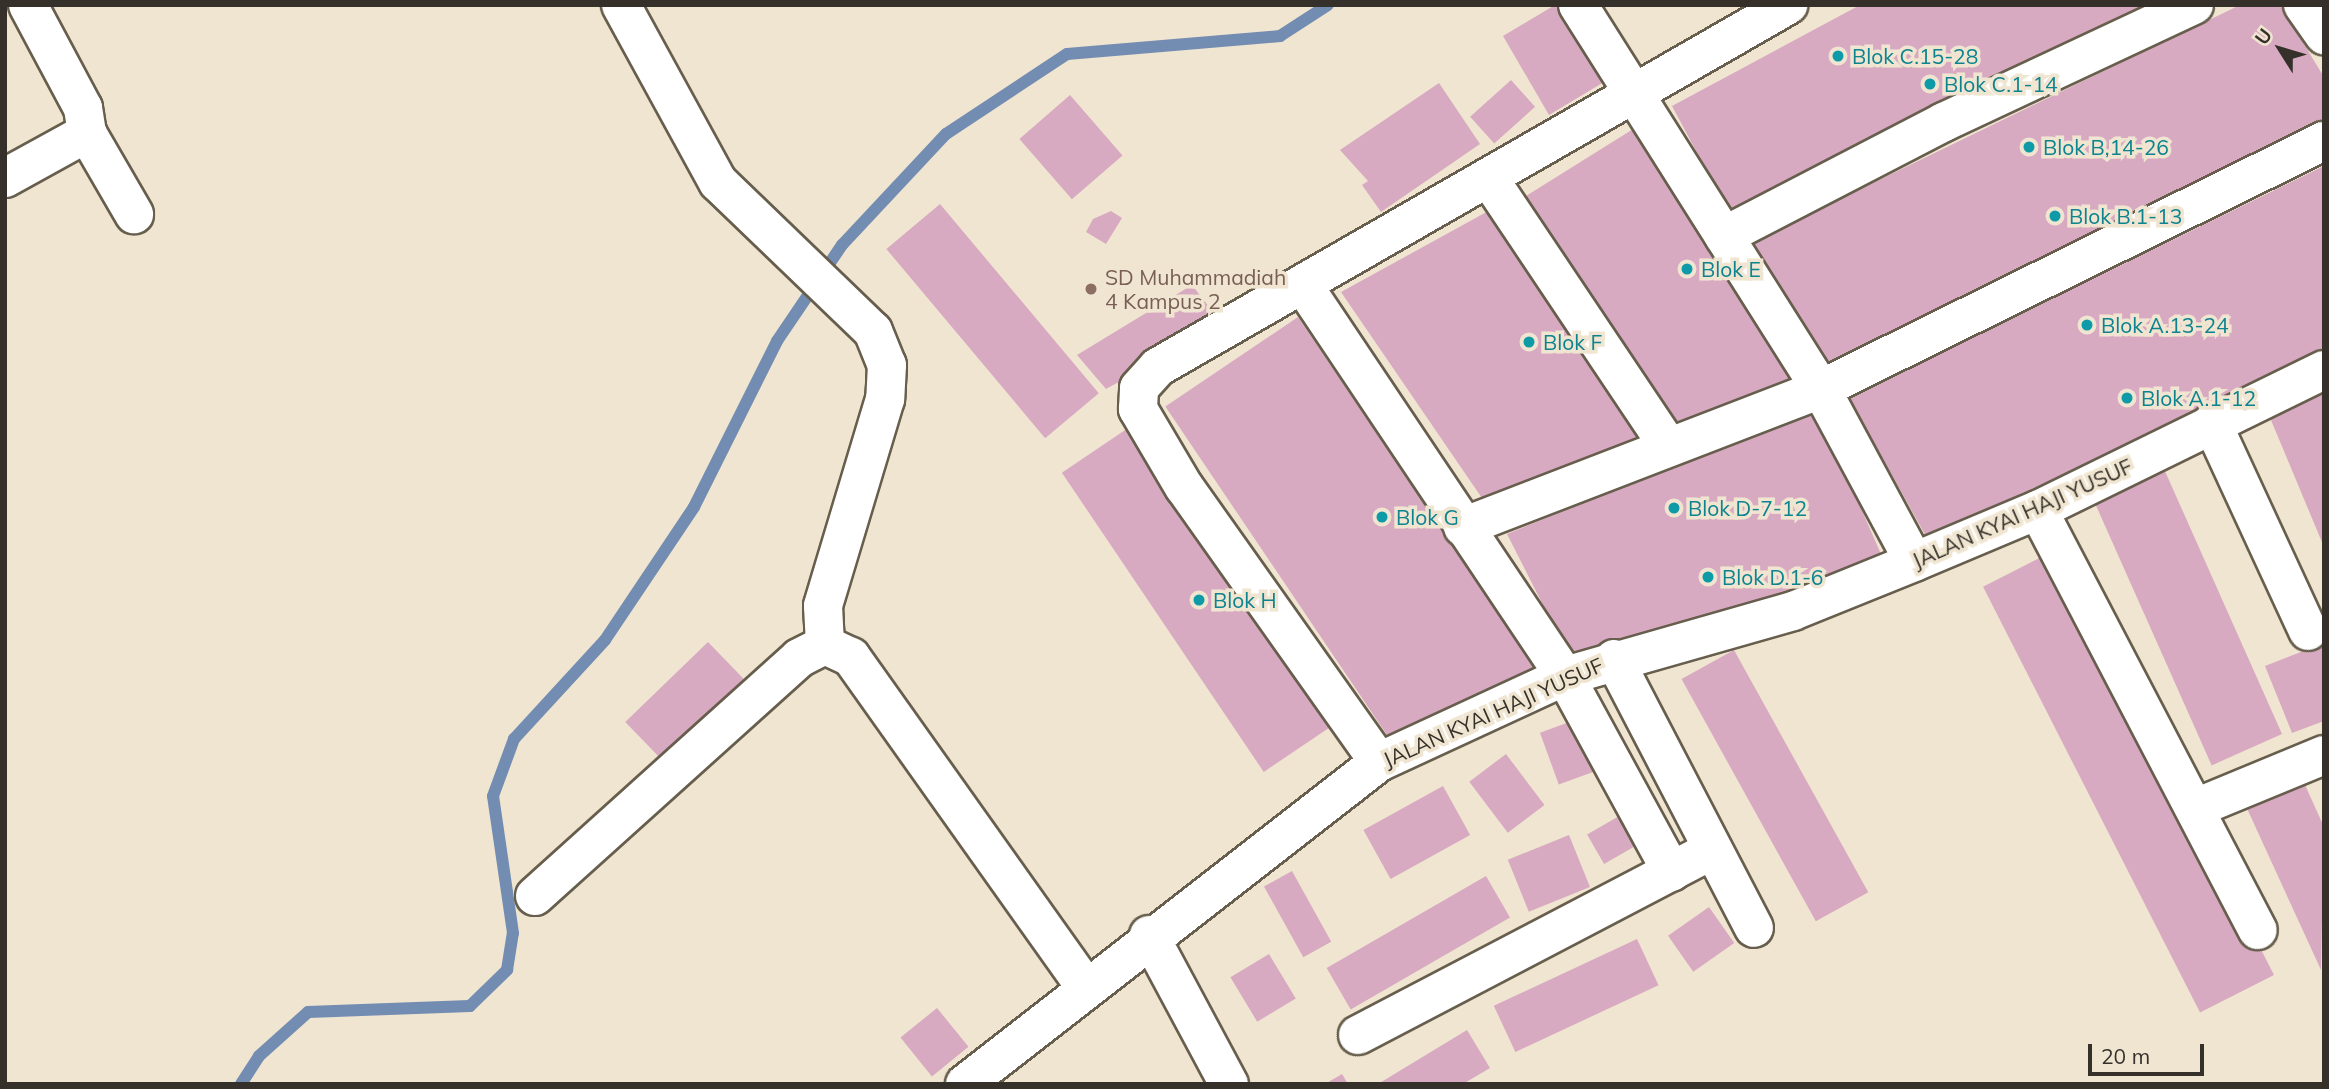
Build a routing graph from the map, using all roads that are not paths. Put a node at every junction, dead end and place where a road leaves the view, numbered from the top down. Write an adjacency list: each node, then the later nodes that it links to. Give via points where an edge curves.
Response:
1 (28, 5): 9 (street, via 83,108)
2 (621, 5): 24 (street, via 718,182 873,331 887,365 885,399 823,606)
3 (1578, 5): 8 (street)
4 (1788, 5): 8 (street)
5 (2194, 5): 14 (street, via 1944,122)
6 (2302, 5): 7 (street)
7 (2324, 35)
8 (1629, 92): 12 (street); 14 (street)
9 (87, 133): 11 (street); 13 (street)
10 (2324, 141): 17 (street)
11 (5, 178)
12 (1490, 180): 15 (street); 19 (street)
13 (134, 214)
14 (1724, 236): 17 (street)
15 (1306, 288): 21 (street); 28 (street, via 1158,367 1139,388 1137,405 1184,487)
16 (2324, 370): 18 (street, JALAN KYAI HAJI YUSUF)
17 (1821, 389): 19 (street); 22 (street)
18 (2212, 423): 20 (street, JALAN KYAI HAJI YUSUF); 23 (street)
19 (1668, 446): 21 (street)
20 (2038, 510): 22 (street, JALAN KYAI HAJI YUSUF); 29 (street)
21 (1463, 527): 26 (street)
22 (1914, 562): 25 (street, JALAN KYAI HAJI YUSUF, via 1793,611)
23 (2308, 631)
24 (825, 645): 32 (street, via 799,658); 36 (street, via 851,657)
25 (1614, 659): 26 (street, JALAN KYAI HAJI YUSUF); 30 (street)
26 (1565, 676): 28 (street, JALAN KYAI HAJI YUSUF); 31 (street)
27 (2324, 755): 29 (street)
28 (1379, 762): 35 (street, JALAN KYAI HAJI YUSUF)
29 (2198, 807): 34 (street)
30 (1712, 850): 31 (street); 33 (street)
31 (1672, 872): 37 (street)
32 (535, 897)
33 (1754, 928)
34 (2258, 930)
35 (1149, 935): 36 (street, JALAN KYAI HAJI YUSUF); 39 (street)
36 (1084, 985): 38 (street, JALAN KYAI HAJI YUSUF)
37 (1358, 1035)
38 (965, 1084)
39 (1229, 1084)

